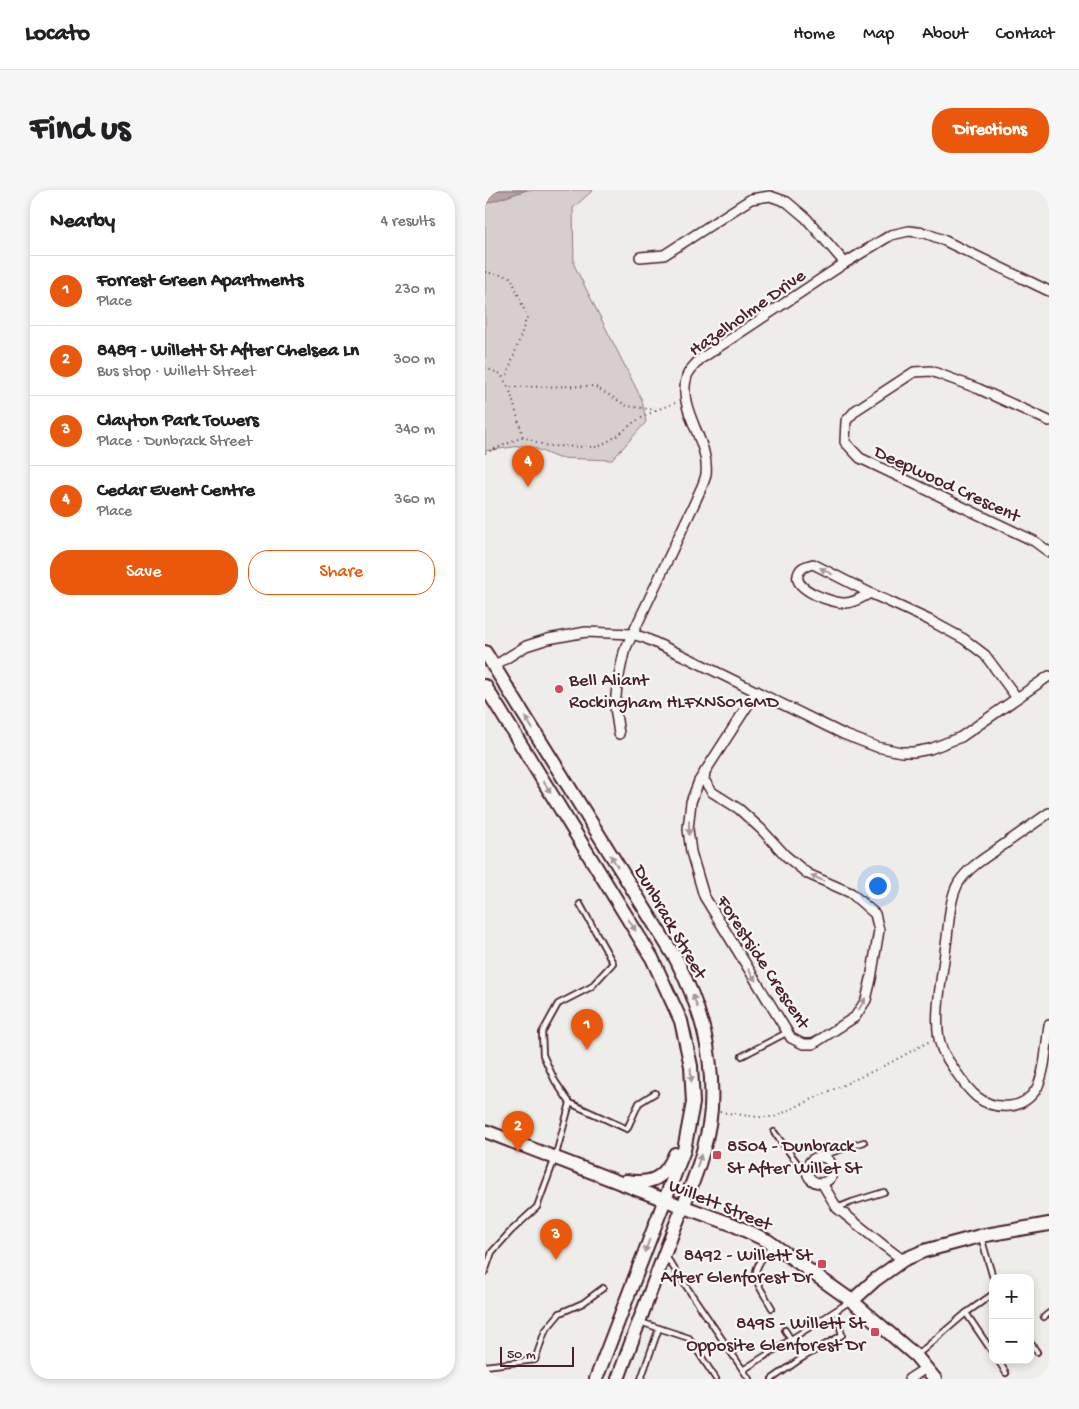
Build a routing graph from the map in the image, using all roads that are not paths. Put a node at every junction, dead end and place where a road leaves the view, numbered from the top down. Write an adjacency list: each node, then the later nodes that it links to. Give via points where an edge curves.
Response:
1 (640, 257): 2 (street, via 664,255 751,199 770,196 787,202 806,218)
2 (845, 263): 3 (street, Hazelholme Drive, via 891,234 925,233); 7 (street, Hazelholme Drive, via 699,360 688,374 685,400 705,460 706,475)
3 (1049, 291)
4 (1049, 421): 5 (street, Deepwood Crescent, via 979,389 931,372 914,372 856,410 846,422 845,442 860,458 1034,541)
5 (1049, 552)
6 (870, 593): 6 (street, one-way to 6, via 813,564 803,566 797,578 799,584 817,596 845,603); 13 (street, via 964,639 985,655)
7 (632, 634): 9 (street, via 587,632 547,639 526,646); 12 (street); 14 (street, Hazelholme Drive, via 624,652 617,685 615,707)
8 (485, 652): 9 (main road, Dunbrack Street)
9 (494, 666): 34 (main road, Dunbrack Street, one-way to 9, via 705,1142 711,1111 710,1058 698,1008 676,959)
10 (1049, 676): 13 (street)
11 (485, 686): 23 (main road, Dunbrack Street, one-way to 23, via 661,976 681,1021 691,1066 693,1103)
12 (757, 691): 13 (street, via 843,734 901,752 930,749 961,737); 15 (street, Forestside Crescent)
13 (1017, 698)
14 (619, 734)
15 (705, 771): 19 (street, Forestside Crescent, one-way to 19, via 691,802 688,829 704,896); 19 (street, Forestside Crescent, one-way to 15, via 797,1042 813,1044 855,1016 866,1000 871,979 879,930 875,914 851,893 808,874 786,856 739,809 712,792 704,780)
16 (1049, 813): 18 (street, via 969,870 959,882 950,914 937,1026 944,1054 963,1082 976,1097 1001,1107 1016,1106 1036,1088 1042,1072)
17 (580, 904): 22 (lane, via 613,963 591,987 558,1004 542,1033 543,1055)
18 (1049, 1025)
19 (788, 1032): 20 (lane)
20 (742, 1056)
21 (655, 1093): 22 (lane, via 639,1103 627,1129)
22 (570, 1103): 28 (lane)
23 (690, 1122): 30 (main road, via 671,1165 657,1179 638,1183); 33 (main road, Dunbrack Street, via 684,1150)
24 (485, 1131): 28 (main road, Willett Street)
25 (774, 1132): 29 (lane, via 798,1164)
26 (864, 1142): 27 (lane)
27 (821, 1156): 29 (street, via 813,1158); 31 (street, via 833,1167 829,1179)
28 (555, 1158): 30 (main road, Willett Street); 41 (lane, via 537,1206 492,1252)
29 (807, 1170): 31 (street, via 813,1181)
30 (607, 1178): 33 (main road, Willett Street)
31 (822, 1183): 35 (street)
32 (884, 1192): 35 (lane)
33 (665, 1200): 34 (main road, Willett Street); 65 (main road, Dunbrack Street, one-way to 65)
34 (683, 1206): 38 (main road, Willett Street); 39 (main road, Dunbrack Street)
35 (837, 1208): 40 (street)
36 (1049, 1224): 37 (main road)
37 (980, 1236): 40 (main road); 42 (lane)
38 (773, 1244): 45 (main road, Willett Street); 46 (lane, via 760,1260 755,1280)
39 (665, 1254): 51 (main road, Dunbrack Street); 63 (lane)
40 (903, 1260): 45 (main road)
41 (485, 1272)
42 (992, 1274)
43 (603, 1288): 61 (lane, via 583,1303 560,1313 545,1331 535,1360)
44 (989, 1297): 48 (lane)
45 (852, 1301): 47 (lane); 58 (main road, Willett Street)
46 (771, 1308)
47 (836, 1311): 54 (lane); 59 (lane, via 842,1335)
48 (966, 1313): 55 (lane); 58 (lane)
49 (1049, 1313): 50 (lane)
50 (1044, 1316)
51 (639, 1322): 52 (lane); 66 (main road, Dunbrack Street)
52 (659, 1328): 67 (lane); 68 (lane, via 689,1338)
53 (785, 1330): 54 (lane)
54 (791, 1340): 59 (lane); 63 (lane)
55 (989, 1347)
56 (1034, 1348): 57 (lane)
57 (1037, 1352)
58 (916, 1356): 62 (main road, Willett Street)
59 (802, 1358): 70 (lane)
60 (1000, 1364): 64 (lane)
61 (485, 1366)
62 (926, 1368): 71 (street); 72 (main road, Willett Street)
63 (743, 1370): 69 (lane)
64 (1006, 1373)
65 (596, 1379)
66 (618, 1379)
67 (641, 1379)
68 (716, 1379)
69 (749, 1379)
70 (772, 1379)
71 (909, 1379)
72 (935, 1379)

